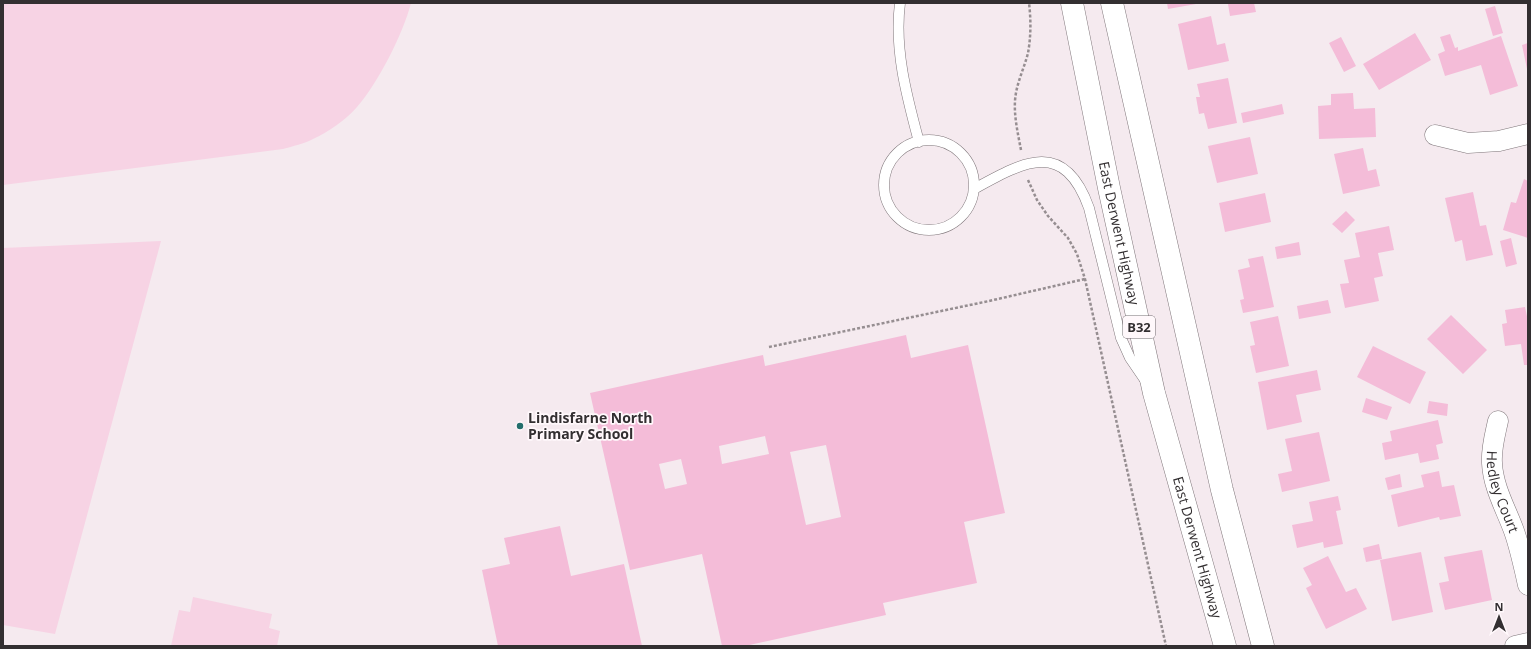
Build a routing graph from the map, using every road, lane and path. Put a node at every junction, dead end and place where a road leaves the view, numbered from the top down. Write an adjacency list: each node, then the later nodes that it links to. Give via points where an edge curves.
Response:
1 (900, 3): 7 (lane, via 899,42 902,68)
2 (1029, 3): 8 (path, via 1028,53 1015,101)
3 (1072, 3): 12 (main road, East Derwent Highway / B32)
4 (1112, 3): 18 (main road, via 1222,490)
5 (1528, 134): 6 (street, via 1499,141 1468,143)
6 (1435, 135)
7 (919, 142): 9 (lane, via 933,140 959,151 968,162 973,175); 9 (lane, via 907,146 897,154 889,165 885,177 884,190 888,203 894,214 904,223 928,230 952,224 960,218 970,203)
8 (1024, 164): 9 (lane); 10 (path, via 1037,200 1068,238 1077,254); 12 (lane, via 1040,161 1054,164 1075,178 1084,193 1120,338 1130,358)
9 (974, 189)
10 (1085, 279): 11 (path); 16 (path)
11 (769, 347)
12 (1154, 393): 17 (main road, East Derwent Highway / B32)
13 (1498, 421): 14 (street, Hedley Court, via 1492,449 1492,465 1503,506 1520,549)
14 (1528, 585)
15 (1528, 643): 19 (street)
16 (1166, 646)
17 (1225, 646)
18 (1263, 646)
19 (1515, 646)

